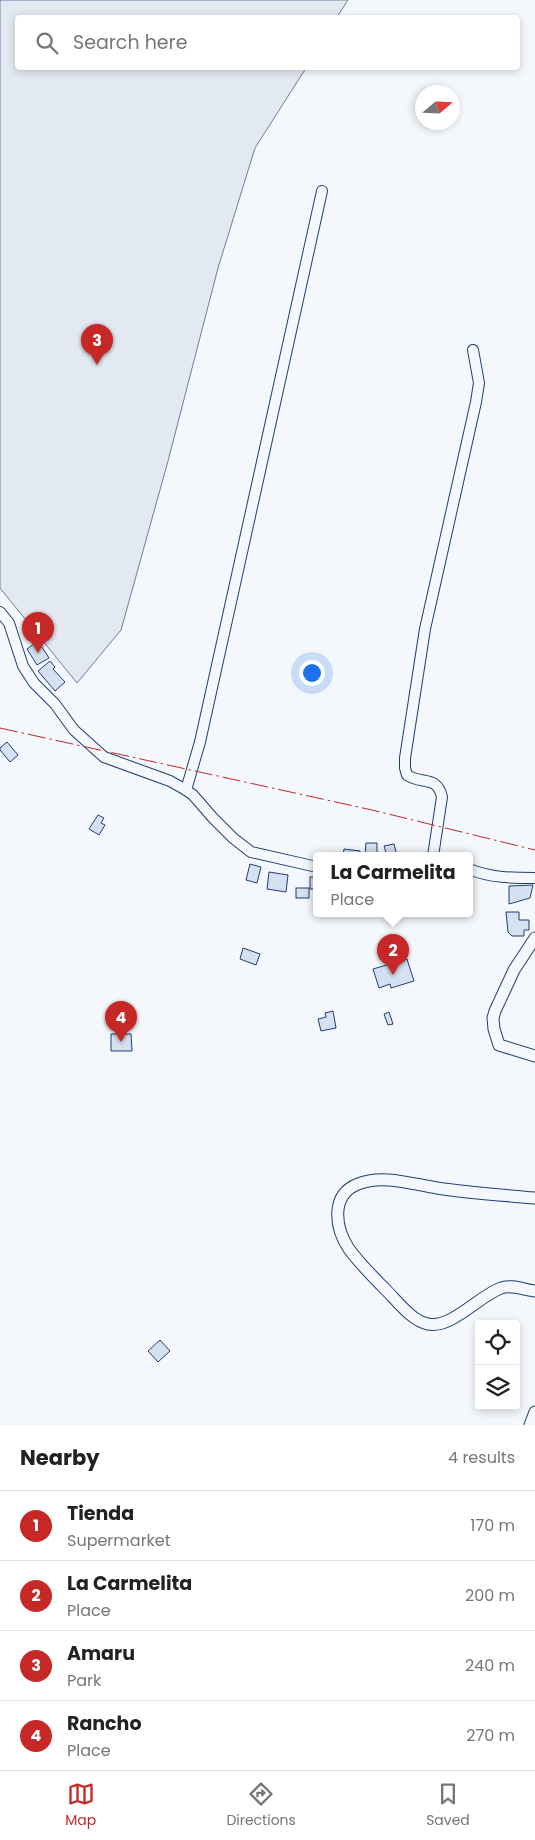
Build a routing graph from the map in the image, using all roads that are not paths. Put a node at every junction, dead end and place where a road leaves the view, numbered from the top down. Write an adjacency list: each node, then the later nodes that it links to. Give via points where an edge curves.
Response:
1 (322, 191): 4 (street, via 200,742)
2 (473, 350): 5 (street, via 479,383 476,402 425,629 404,768 407,775 435,784 440,790 442,797)
3 (0, 612): 4 (street, via 12,631 23,666 74,730 104,758 170,781)
4 (186, 790): 6 (street, via 251,852)
5 (434, 852)
6 (313, 866)
7 (473, 870): 8 (street, via 505,878)
8 (535, 878)
9 (535, 938): 10 (street, via 514,970 493,1018 499,1044)
10 (535, 1056)
11 (535, 1198): 12 (street, via 379,1181 356,1185 344,1193 337,1207 342,1233 349,1248 392,1297 426,1324 447,1322 502,1288)
12 (535, 1292)
13 (535, 1412): 14 (street)
14 (530, 1425)

